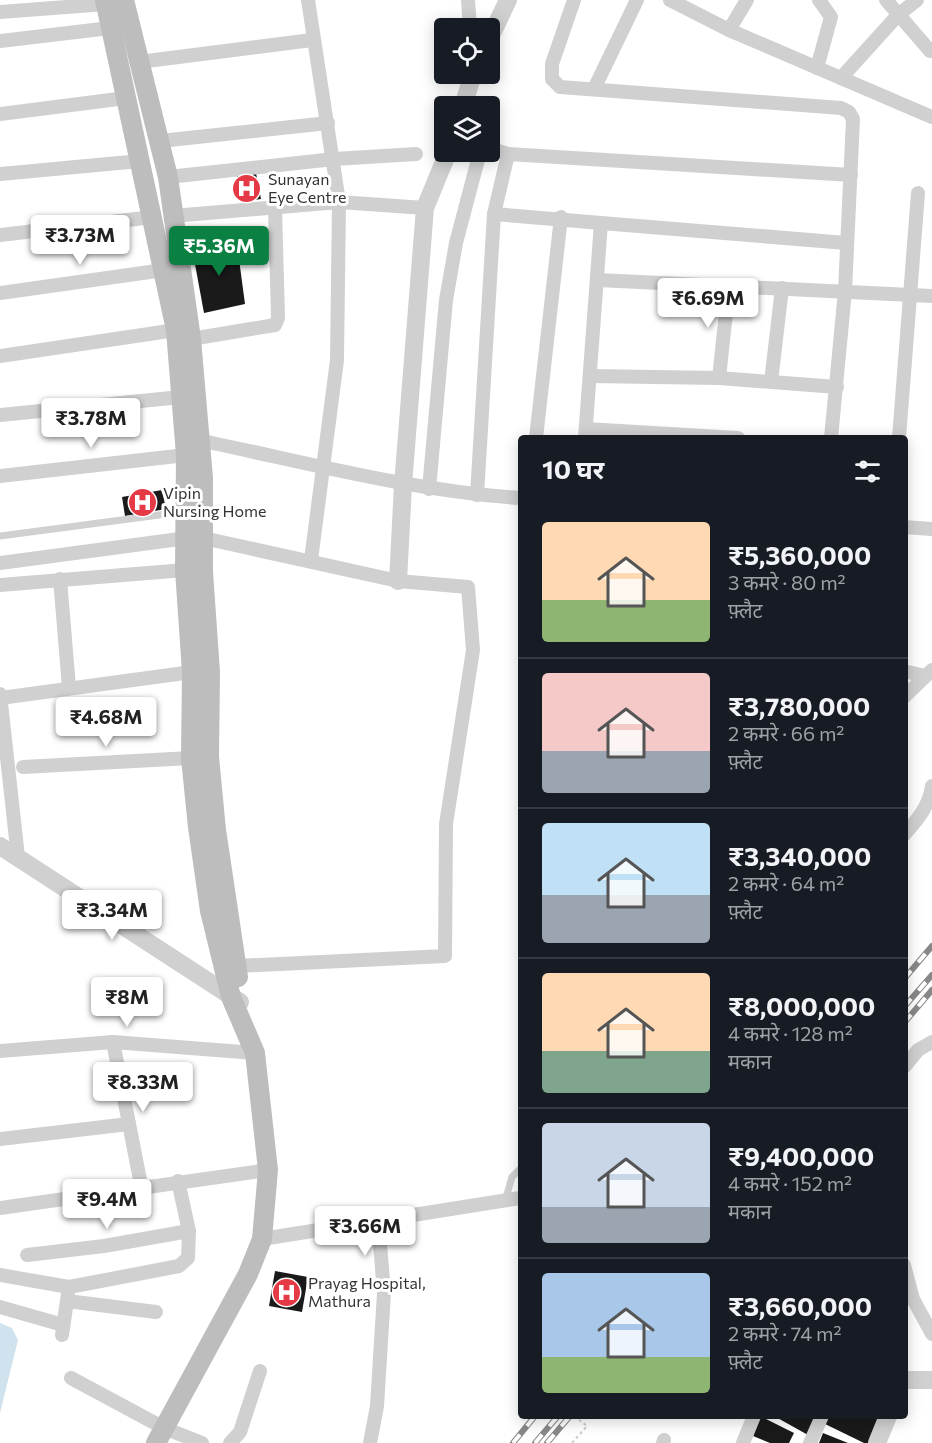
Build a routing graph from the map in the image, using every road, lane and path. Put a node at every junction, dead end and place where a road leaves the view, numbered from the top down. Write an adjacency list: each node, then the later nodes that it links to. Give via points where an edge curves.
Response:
1 (308, 0): 18 (street)
2 (468, 0): 14 (street)
3 (508, 0): 15 (street)
4 (574, 0): 24 (street, via 552,64 552,79 560,87)
5 (637, 0): 24 (street)
6 (670, 0): 17 (street)
7 (747, 0): 17 (street)
8 (819, 0): 22 (street, via 831,17)
9 (886, 0): 13 (street)
10 (917, 0): 13 (street)
11 (114, 1): 12 (street); 16 (main road); 21 (main road)
12 (0, 12)
13 (898, 15): 20 (street); 23 (street)
14 (469, 18)
15 (499, 18)
16 (110, 28): 19 (street); 25 (main road)
17 (729, 30): 22 (street)
18 (312, 39): 21 (street); 28 (street)
19 (0, 40)
20 (930, 51)
21 (139, 62): 29 (main road)
22 (817, 68): 23 (street)
23 (841, 78): 27 (street)
24 (594, 89): 38 (street, via 841,108 853,118)
25 (126, 98): 26 (street); 34 (main road)
26 (0, 114)
27 (932, 117)
28 (328, 123): 29 (street); 33 (street)
29 (160, 141): 39 (main road)
30 (500, 151): 32 (street)
31 (416, 154): 33 (street)
32 (508, 154): 38 (street); 44 (street)
33 (334, 159): 39 (street); 41 (street)
34 (140, 160): 37 (street); 45 (main road)
35 (444, 162): 43 (street)
36 (477, 162): 75 (street, via 446,300)
37 (0, 174)
38 (851, 175): 49 (street)
39 (168, 177): 45 (main road)
40 (918, 193): 56 (street)
41 (339, 202): 42 (street); 43 (street); 72 (street, via 337,360)
42 (275, 207): 45 (street); 58 (street, via 275,325)
43 (425, 208): 74 (street)
44 (494, 214): 46 (street); 76 (street)
45 (162, 216): 48 (street); 50 (main road); 58 (main road)
46 (561, 217): 47 (street); 67 (street)
47 (601, 223): 49 (street); 51 (street)
48 (0, 235)
49 (846, 243): 54 (street)
50 (164, 270): 55 (street); 58 (main road)
51 (598, 280): 52 (street); 60 (street)
52 (729, 285): 53 (street); 61 (street)
53 (782, 288): 54 (street); 62 (street)
54 (845, 291): 56 (street); 63 (street)
55 (0, 293)
56 (910, 295): 57 (street); 70 (street)
57 (932, 296)
58 (183, 335): 59 (street); 64 (main road); 71 (main road)
59 (0, 356)
60 (590, 376): 61 (street); 66 (street)
61 (719, 378): 62 (street)
62 (771, 382): 63 (street)
63 (837, 387): 69 (street)
64 (181, 397): 65 (street); 71 (main road)
65 (0, 415)
66 (585, 433): 68 (street)
67 (536, 435)
68 (646, 435)
69 (831, 435)
70 (899, 435)
71 (192, 447): 72 (street); 73 (street); 78 (main road); 82 (main road, via 203,478)
72 (322, 466): 74 (street); 83 (street)
73 (0, 476)
74 (403, 485): 75 (street); 87 (street)
75 (429, 489): 76 (street)
76 (477, 495): 77 (street)
77 (518, 498)
78 (185, 512): 81 (lane); 82 (main road)
79 (908, 527): 80 (street)
80 (932, 529)
81 (0, 536)
82 (195, 538): 83 (street); 84 (street); 85 (main road); 101 (main road, via 210,672 209,757)
83 (311, 560): 87 (street)
84 (0, 563)
85 (185, 570): 86 (street); 90 (main road)
86 (60, 579): 88 (street); 92 (street)
87 (399, 581): 101 (street, via 468,587 473,650 446,824 445,956)
88 (0, 585)
89 (908, 671): 91 (street)
90 (192, 672): 92 (street); 95 (main road)
91 (928, 673): 93 (street)
92 (69, 687): 94 (street)
93 (908, 693)
94 (0, 697): 100 (street)
95 (191, 758): 96 (street); 102 (main road, via 210,911)
96 (23, 767)
97 (932, 786): 98 (street, via 921,815)
98 (908, 830)
99 (0, 846): 100 (street)
100 (18, 857): 102 (street)
101 (236, 966): 102 (main road)
102 (237, 1000): 106 (main road)
103 (113, 1042): 105 (street); 106 (street); 108 (street)
104 (932, 1042): 107 (street)
105 (0, 1051)
106 (255, 1053): 110 (main road)
107 (908, 1062)
108 (129, 1124): 109 (street); 113 (street)
109 (0, 1139)
110 (268, 1170): 112 (street); 119 (main road)
111 (518, 1171): 115 (lane, via 512,1177)
112 (178, 1181): 113 (street); 118 (street)
113 (142, 1190): 116 (street)
114 (518, 1198): 115 (street)
115 (505, 1201): 117 (street)
116 (0, 1208)
117 (378, 1219): 119 (street); 138 (street, via 384,1293 377,1406)
118 (189, 1231): 120 (street); 123 (street, via 188,1258 184,1264)
119 (262, 1239): 135 (main road, via 231,1308)
120 (27, 1255)
121 (0, 1275): 123 (street)
122 (908, 1280): 126 (street, via 913,1299)
123 (68, 1294): 124 (street, via 63,1330); 125 (street)
124 (0, 1306)
125 (156, 1312)
126 (932, 1334)
127 (260, 1371): 137 (street, via 240,1432)
128 (71, 1378): 135 (street)
129 (908, 1380): 130 (street)
130 (932, 1380)
131 (578, 1419): 139 (path, via 587,1426)
132 (753, 1419): 140 (street)
133 (821, 1419): 141 (street)
134 (887, 1419): 142 (street)
135 (160, 1436): 136 (street)
136 (202, 1443)
137 (230, 1443)
138 (370, 1443)
139 (572, 1443)
140 (743, 1443)
141 (810, 1443)
142 (877, 1443)

